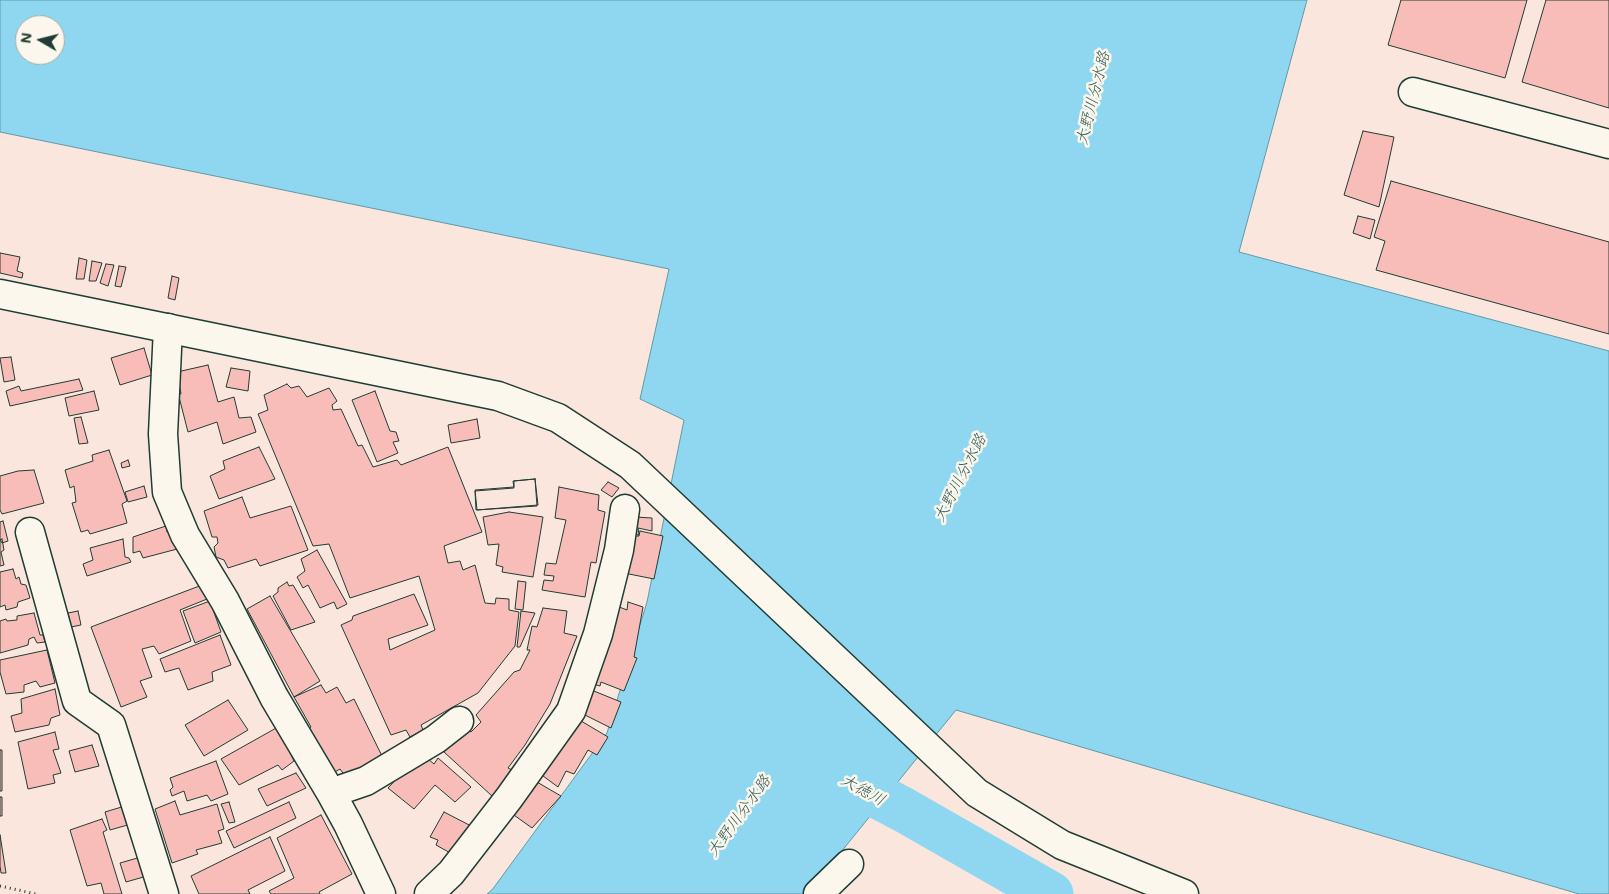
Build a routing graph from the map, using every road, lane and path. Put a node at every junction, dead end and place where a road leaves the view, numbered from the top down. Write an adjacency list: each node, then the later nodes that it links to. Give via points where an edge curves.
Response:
1 (1413, 92): 2 (street)
2 (1609, 144)
3 (0, 294): 4 (street)
4 (168, 328): 8 (street, via 162,434 167,492 184,535 225,601 274,697); 16 (street, via 498,396 558,418 630,465 977,794 1062,845)
5 (625, 508): 14 (street, via 619,550 598,634 571,711 451,873)
6 (30, 532): 12 (street, via 77,701 111,725)
7 (459, 721): 8 (street, via 436,739 366,780)
8 (331, 793): 13 (street)
9 (849, 864): 15 (street)
10 (0, 886): 11 (path)
11 (36, 894)
12 (164, 894)
13 (381, 894)
14 (429, 894)
15 (818, 894)
16 (1184, 894)

